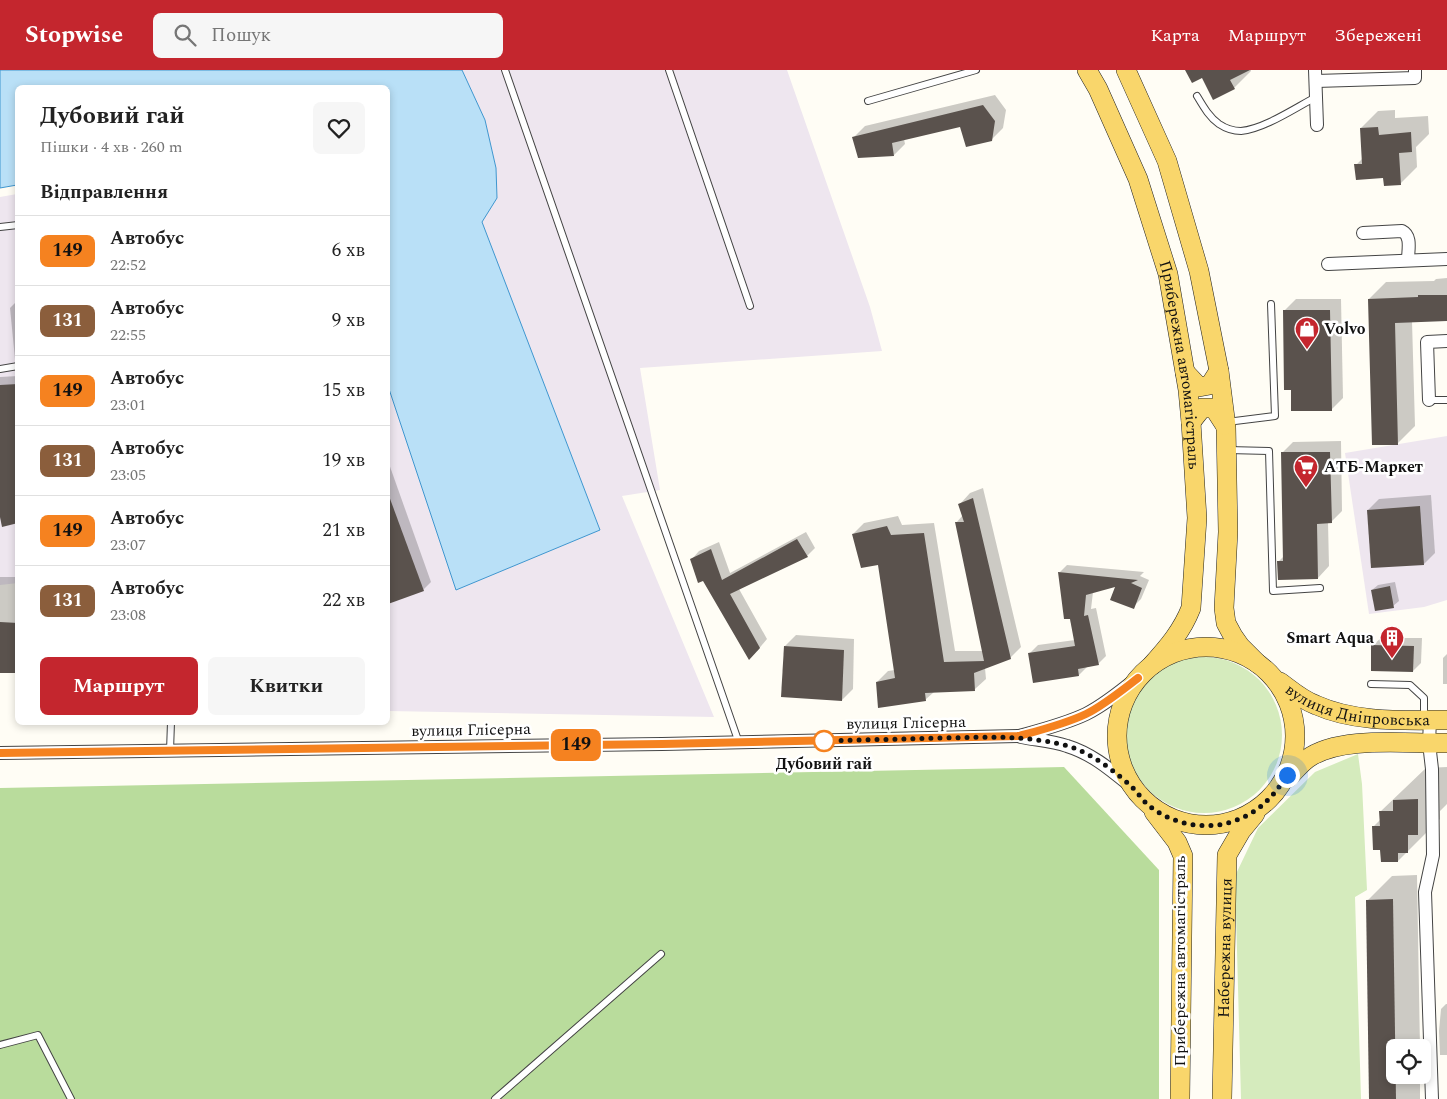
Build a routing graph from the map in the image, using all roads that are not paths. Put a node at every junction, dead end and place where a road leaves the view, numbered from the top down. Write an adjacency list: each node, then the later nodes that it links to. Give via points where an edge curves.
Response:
1 (505, 70): 39 (lane)
2 (669, 70): 19 (lane)
3 (976, 70): 10 (lane)
4 (1087, 70): 24 (main road, Прибережна автомагістраль, via 1138,179 1168,274)
5 (1126, 70): 23 (main road, Прибережна автомагістраль, via 1167,160 1200,270)
6 (1415, 70): 7 (street, via 1415,78)
7 (1316, 76): 9 (street)
8 (1197, 96): 9 (lane, via 1218,123 1241,131 1271,120)
9 (1317, 96): 11 (street)
10 (868, 101)
11 (1317, 124)
12 (15, 225): 13 (lane)
13 (0, 227)
14 (1363, 233): 16 (street, via 1402,231 1408,237)
15 (1447, 259): 16 (street)
16 (1408, 260): 17 (street)
17 (1328, 264)
18 (1271, 304): 28 (lane, via 1275,416)
19 (750, 306)
20 (1447, 341): 25 (street, via 1427,342)
21 (15, 366): 22 (lane)
22 (0, 368)
23 (1219, 371): 24 (main road, via 1210,386 1199,386); 28 (main road, Прибережна автомагістраль)
24 (1185, 372): 27 (main road, Прибережна автомагістраль)
25 (1429, 400): 26 (lane)
26 (1447, 400)
27 (1191, 422): 28 (main road, via 1202,408 1214,408); 32 (main road, Прибережна автомагістраль, via 1197,518 1190,608 1178,635)
28 (1226, 424): 29 (main road, Прибережна автомагістраль)
29 (1226, 450): 30 (lane, via 1269,451 1273,590); 31 (main road, Прибережна автомагістраль, via 1226,623 1232,636)
30 (1320, 588)
31 (1257, 663): 32 (main road, Прибережна автомагістраль, via 1237,652 1208,647 1171,654); 33 (main road, Прибережна автомагістраль)
32 (1152, 665): 34 (main road, Прибережна автомагістраль)
33 (1273, 676): 36 (main road, вулиця Дніпровська, via 1300,697 1337,713 1358,718); 44 (main road, Прибережна автомагістраль, via 1293,714 1296,735 1287,775)
34 (1138, 678): 38 (street, вулиця Глісерна, via 1086,714); 43 (main road, Прибережна автомагістраль, via 1126,695 1116,732 1123,771)
35 (1371, 684): 36 (lane, via 1410,685 1424,698)
36 (1434, 720): 40 (street)
37 (171, 725): 41 (lane)
38 (1019, 736): 39 (street, вулиця Глісерна); 43 (street, via 1080,751 1109,768)
39 (739, 742): 41 (street, вулиця Глісерна)
40 (1438, 743): 44 (main road, вулиця Дніпровська, via 1357,743 1323,750 1308,758); 53 (street, via 1432,769 1433,855 1425,892)
41 (170, 751): 42 (street, вулиця Глісерна)
42 (0, 753)
43 (1133, 788): 45 (main road, Прибережна автомагістраль)
44 (1276, 792): 46 (main road, Прибережна автомагістраль)
45 (1147, 804): 46 (main road, Прибережна автомагістраль, via 1183,823 1204,826 1244,818); 51 (main road, Прибережна автомагістраль, via 1177,842 1183,856)
46 (1262, 807): 52 (main road, Набережна вулиця, via 1241,831 1227,855)
47 (661, 954): 50 (lane)
48 (0, 1046): 49 (lane, via 38,1034)
49 (71, 1099)
50 (495, 1099)
51 (1180, 1099)
52 (1222, 1099)
53 (1432, 1099)

